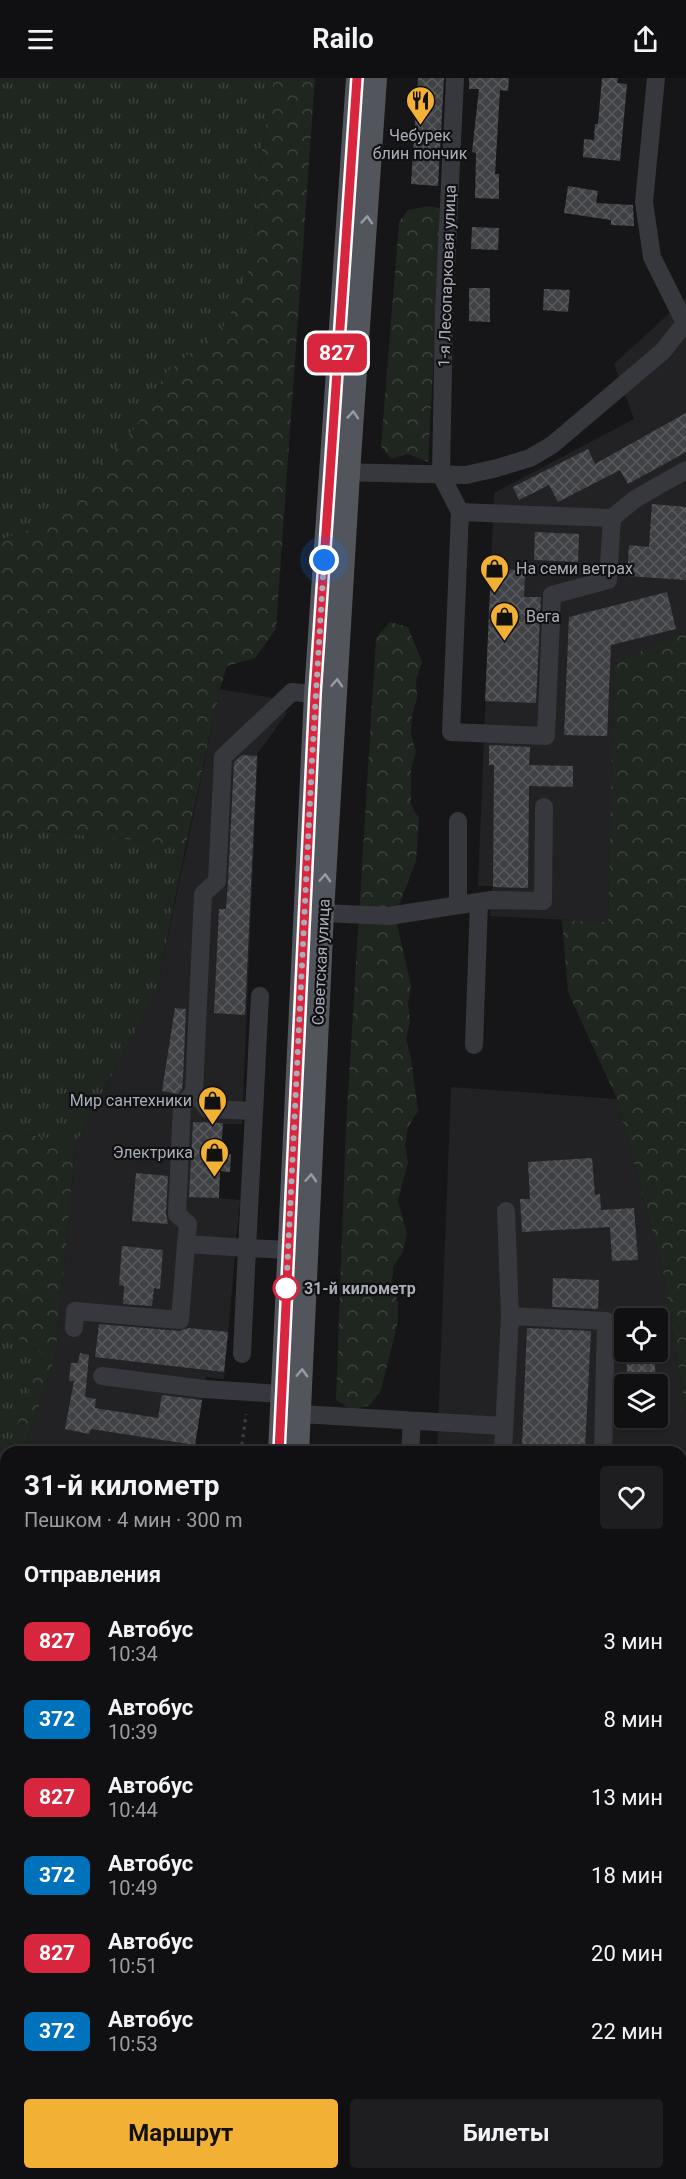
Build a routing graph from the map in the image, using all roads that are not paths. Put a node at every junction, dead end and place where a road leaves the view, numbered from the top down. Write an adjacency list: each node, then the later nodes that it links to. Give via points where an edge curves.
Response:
1 (357, 78): 7 (main road)
2 (376, 78): 7 (main road, one-way to 2)
3 (455, 78): 8 (street, 1-я Лесопарковая улица)
4 (656, 78): 5 (street, via 644,202 652,257)
5 (685, 322): 8 (street, via 663,351 530,458 466,475)
6 (686, 470): 10 (street, via 634,499)
7 (339, 472): 8 (street); 11 (main road, Советская улица); 16 (main road, Советская улица, one-way to 7)
8 (441, 475): 9 (street)
9 (460, 512): 10 (street); 10 (street, via 451,732 546,736 552,595 608,580)
10 (612, 519)
11 (315, 694): 19 (street, via 292,692 223,757 217,881 203,894); 24 (main road, Советская улица)
12 (544, 807): 14 (street, via 543,901)
13 (458, 821): 15 (street)
14 (479, 902): 15 (street); 18 (street)
15 (458, 905): 16 (street, via 389,916)
16 (323, 913): 30 (main road, Советская улица, one-way to 16)
17 (260, 996): 20 (street)
18 (474, 1045)
19 (194, 1092): 20 (street, via 208,1109); 22 (street, via 182,1106 181,1117 177,1214 188,1224)
20 (254, 1111): 23 (street)
21 (506, 1211): 25 (street)
22 (186, 1244): 23 (street); 26 (street, via 180,1320 75,1311)
23 (247, 1248): 24 (street); 27 (street)
24 (288, 1250): 29 (main road, Советская улица)
25 (510, 1316): 32 (street); 37 (street, via 606,1321)
26 (74, 1328)
27 (242, 1354)
28 (102, 1376): 29 (street)
29 (281, 1394): 33 (main road, Советская улица)
30 (300, 1414): 31 (street); 34 (main road, Советская улица)
31 (412, 1421): 32 (street); 35 (street)
32 (504, 1426): 36 (street)
33 (279, 1446)
34 (298, 1446)
35 (410, 1446)
36 (503, 1446)
37 (603, 1446)

